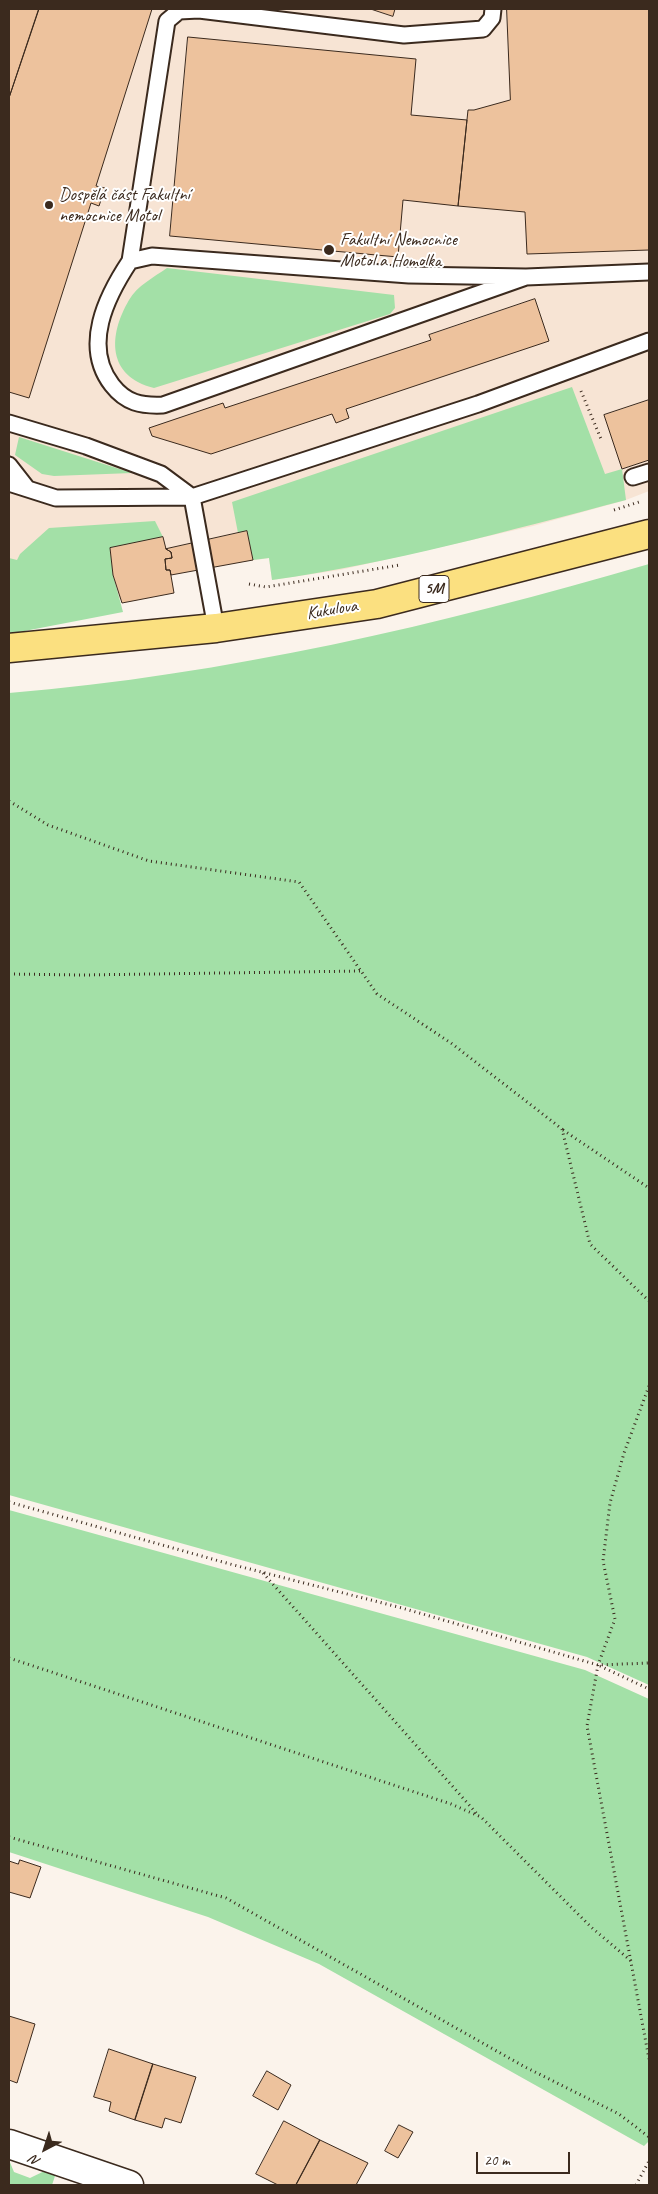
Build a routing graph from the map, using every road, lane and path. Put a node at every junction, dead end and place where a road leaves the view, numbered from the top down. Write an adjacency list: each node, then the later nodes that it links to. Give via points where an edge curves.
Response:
1 (493, 9): 2 (lane, via 492,18 483,29 404,34 199,10 179,11 167,22)
2 (130, 261): 4 (lane, via 152,256 409,275); 4 (lane, via 118,279 104,312 96,347 102,372 118,393 141,406 163,405)
3 (649, 272): 4 (lane)
4 (526, 277)
5 (649, 341): 6 (lane)
6 (572, 369): 8 (path); 14 (lane, via 478,404)
7 (9, 423): 14 (lane, via 86,446 161,474)
8 (601, 439)
9 (9, 465): 13 (lane)
10 (649, 472): 11 (lane)
11 (633, 477)
12 (9, 483): 13 (lane)
13 (27, 488): 14 (lane, via 56,498)
14 (192, 497): 20 (lane)
15 (640, 501): 16 (path)
16 (604, 513)
17 (649, 534): 20 (main road, Kukulova / 5M, via 377,604)
18 (410, 563): 19 (path, via 266,587)
19 (249, 584)
20 (216, 628): 21 (main road, Kukulova / 5M)
21 (9, 648)
22 (9, 800): 23 (path, via 48,825 149,861 299,882)
23 (363, 971): 24 (path); 25 (path, via 377,994 451,1043)
24 (9, 974)
25 (562, 1129): 26 (path); 27 (path, via 590,1244)
26 (649, 1188)
27 (649, 1301)
28 (649, 1386): 33 (path, via 632,1429 610,1503 603,1561 615,1619)
29 (9, 1502): 30 (path)
30 (262, 1572): 33 (path, via 402,1608); 35 (path)
31 (9, 1658): 35 (path, via 451,1804)
32 (649, 1663): 33 (path)
33 (598, 1665): 34 (path); 37 (path, via 586,1726)
34 (649, 1689)
35 (480, 1817): 37 (path, via 591,1927)
36 (9, 1837): 39 (path, via 226,1898 524,2067 619,2114)
37 (631, 1961): 38 (path)
38 (649, 2059)
39 (649, 2137)
40 (9, 2144): 42 (street)
41 (649, 2161): 43 (path)
42 (129, 2185)
43 (636, 2185)

